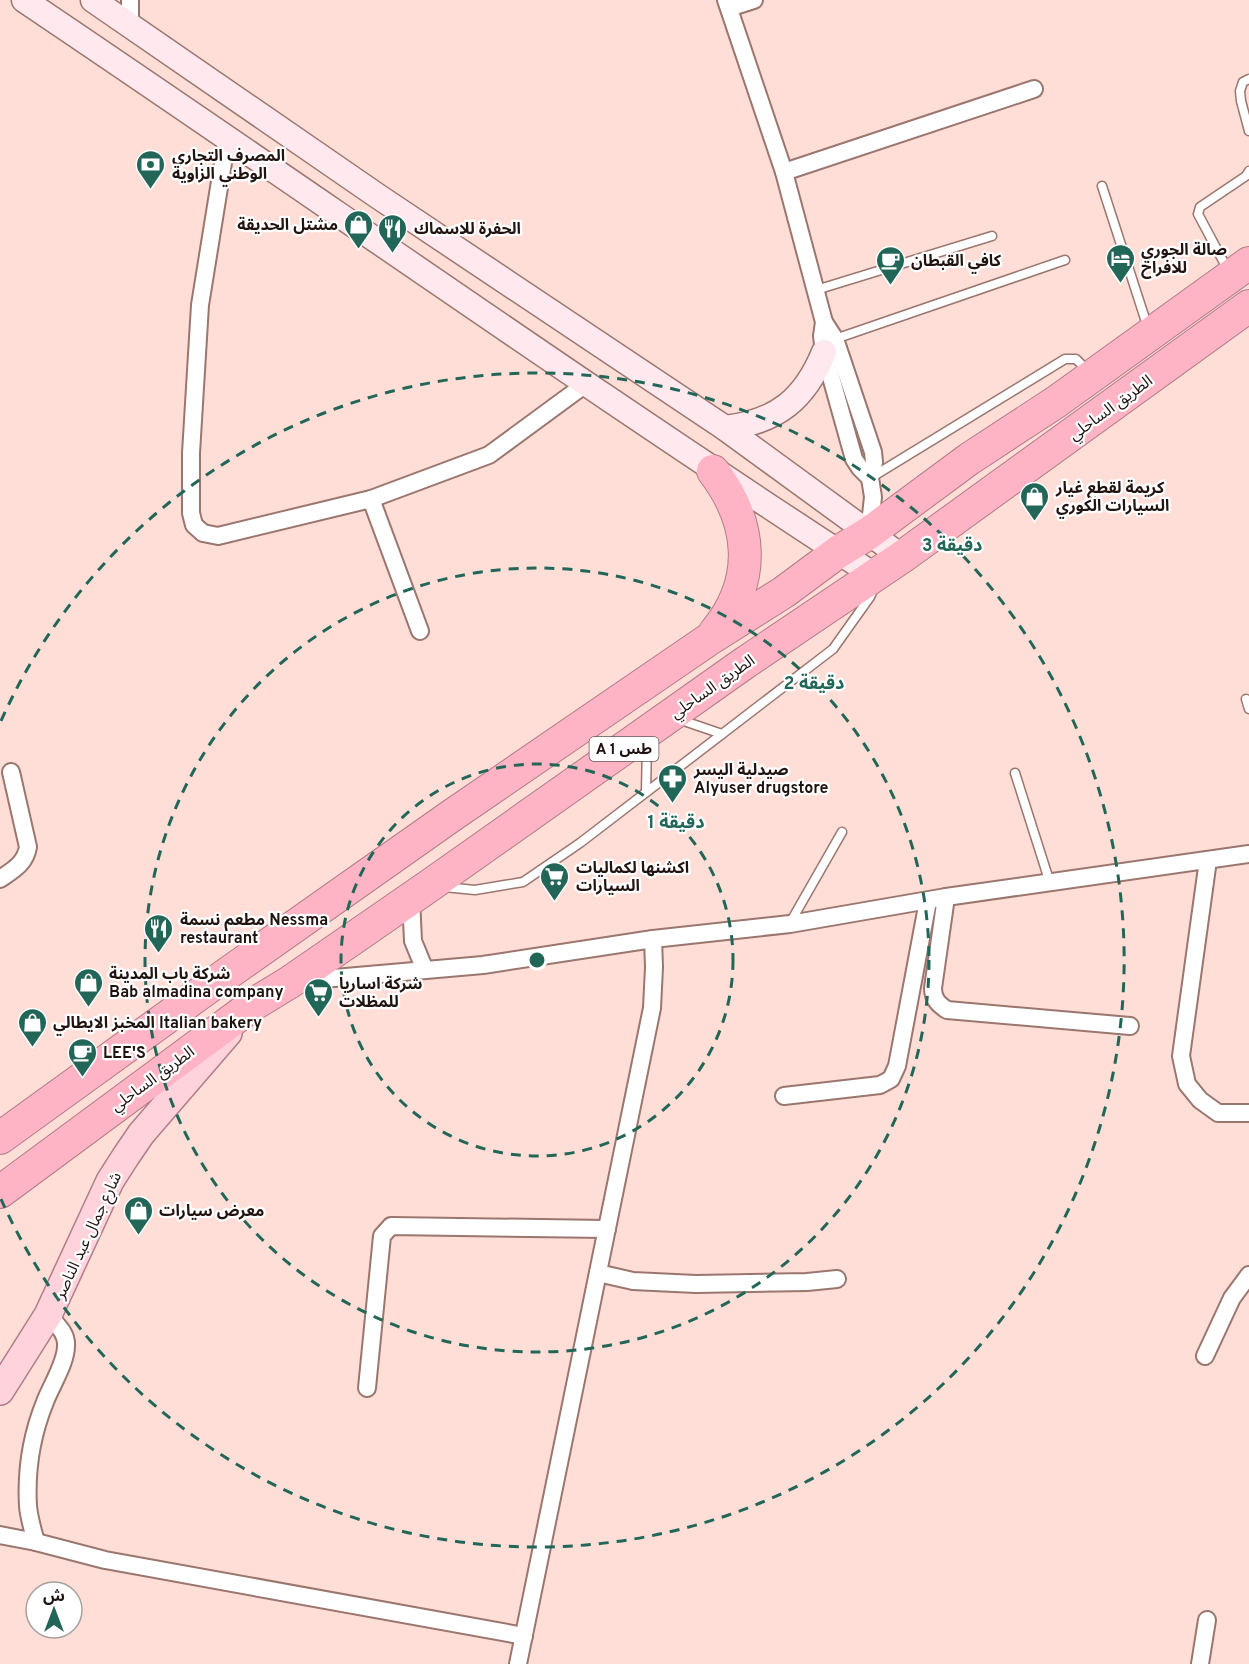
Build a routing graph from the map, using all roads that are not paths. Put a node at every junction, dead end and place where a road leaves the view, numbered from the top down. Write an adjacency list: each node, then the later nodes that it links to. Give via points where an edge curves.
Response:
1 (24, 0): 10 (main road)
2 (93, 0): 6 (main road)
3 (130, 0): 6 (street)
4 (754, 0): 5 (street)
5 (728, 4): 12 (street)
6 (130, 25): 23 (main road)
7 (1249, 79): 9 (lane, via 1240,91)
8 (1034, 89): 12 (street)
9 (1249, 131)
10 (227, 138): 22 (main road); 26 (street, via 200,305 191,453 194,525 202,533 218,536)
11 (1249, 171): 16 (lane, via 1198,210)
12 (784, 172): 17 (street)
13 (1102, 186): 19 (lane)
14 (992, 236): 17 (lane)
15 (1065, 260): 20 (lane)
16 (1240, 269): 19 (highway, A 1 طس)
17 (816, 290): 20 (street, via 824,322 822,336)
18 (1249, 306): 29 (highway, الطريق الساحلي / A 1 طس)
19 (1150, 334): 21 (highway, A 1 طس)
20 (830, 345): 23 (main road, via 795,400 762,420); 25 (street, via 854,459)
21 (1093, 375): 25 (lane, via 1076,359 1065,359); 27 (highway, A 1 طس, via 969,459)
22 (587, 383): 24 (main road); 26 (street, via 489,455)
23 (725, 428): 27 (main road)
24 (713, 471): 28 (main road); 32 (highway, via 737,510 745,556 735,602)
25 (870, 478): 27 (street)
26 (371, 499): 31 (street)
27 (870, 533): 28 (highway, A 1 طس); 29 (main road)
28 (838, 552): 30 (main road); 32 (highway, A 1 طس)
29 (902, 557): 30 (highway, الطريق الساحلي / A 1 طس)
30 (874, 575): 35 (highway, الطريق الساحلي / A 1 طس); 36 (lane, via 870,597 833,649)
31 (420, 631)
32 (708, 640): 56 (highway, A 1 طس, via 451,816)
33 (1246, 699): 34 (lane)
34 (1249, 709)
35 (658, 724): 36 (lane); 39 (lane); 45 (highway, الطريق الساحلي / A 1 طس)
36 (722, 734): 39 (lane)
37 (10, 771): 43 (street, via 27,847 22,864)
38 (1015, 773): 44 (lane)
39 (646, 792): 45 (lane, via 523,882 475,890)
40 (842, 832): 48 (lane)
41 (1249, 854): 42 (street)
42 (1208, 860): 44 (street); 55 (street, via 1181,1056 1187,1084 1200,1100 1218,1113)
43 (0, 879)
44 (1050, 883): 46 (street)
45 (420, 892): 50 (street, via 413,941); 51 (highway, الطريق الساحلي / A 1 طس)
46 (946, 897): 47 (street); 53 (street, via 933,988 939,1005 947,1010)
47 (927, 901): 48 (street); 54 (street, via 897,1066 891,1079 880,1085)
48 (790, 924): 49 (street)
49 (652, 939): 50 (street); 58 (street, via 652,1008)
50 (425, 970): 51 (street)
51 (290, 982): 52 (highway, الطريق الساحلي / A 1 طس)
52 (254, 1004): 57 (highway, الطريق الساحلي / A 1 طس); 62 (main road, شارع جمال عبد الناصر, via 126,1156 110,1181)
53 (1131, 1026)
54 (784, 1096)
55 (1249, 1113)
56 (0, 1138)
57 (0, 1192)
58 (607, 1229): 59 (street); 64 (street, via 391,1226 382,1236)
59 (598, 1273): 61 (street, via 633,1281 696,1284); 69 (street)
60 (1249, 1275): 63 (street, via 1232,1298)
61 (837, 1279)
62 (48, 1315): 65 (main road, شارع جمال عبد الناصر); 67 (street, via 64,1333 66,1346 37,1420 29,1469 28,1508)
63 (1205, 1356)
64 (367, 1388)
65 (0, 1391)
66 (0, 1535): 67 (street)
67 (36, 1542): 69 (street, via 116,1563)
68 (1207, 1620): 71 (street)
69 (524, 1636): 70 (street)
70 (518, 1664)
71 (1200, 1664)

